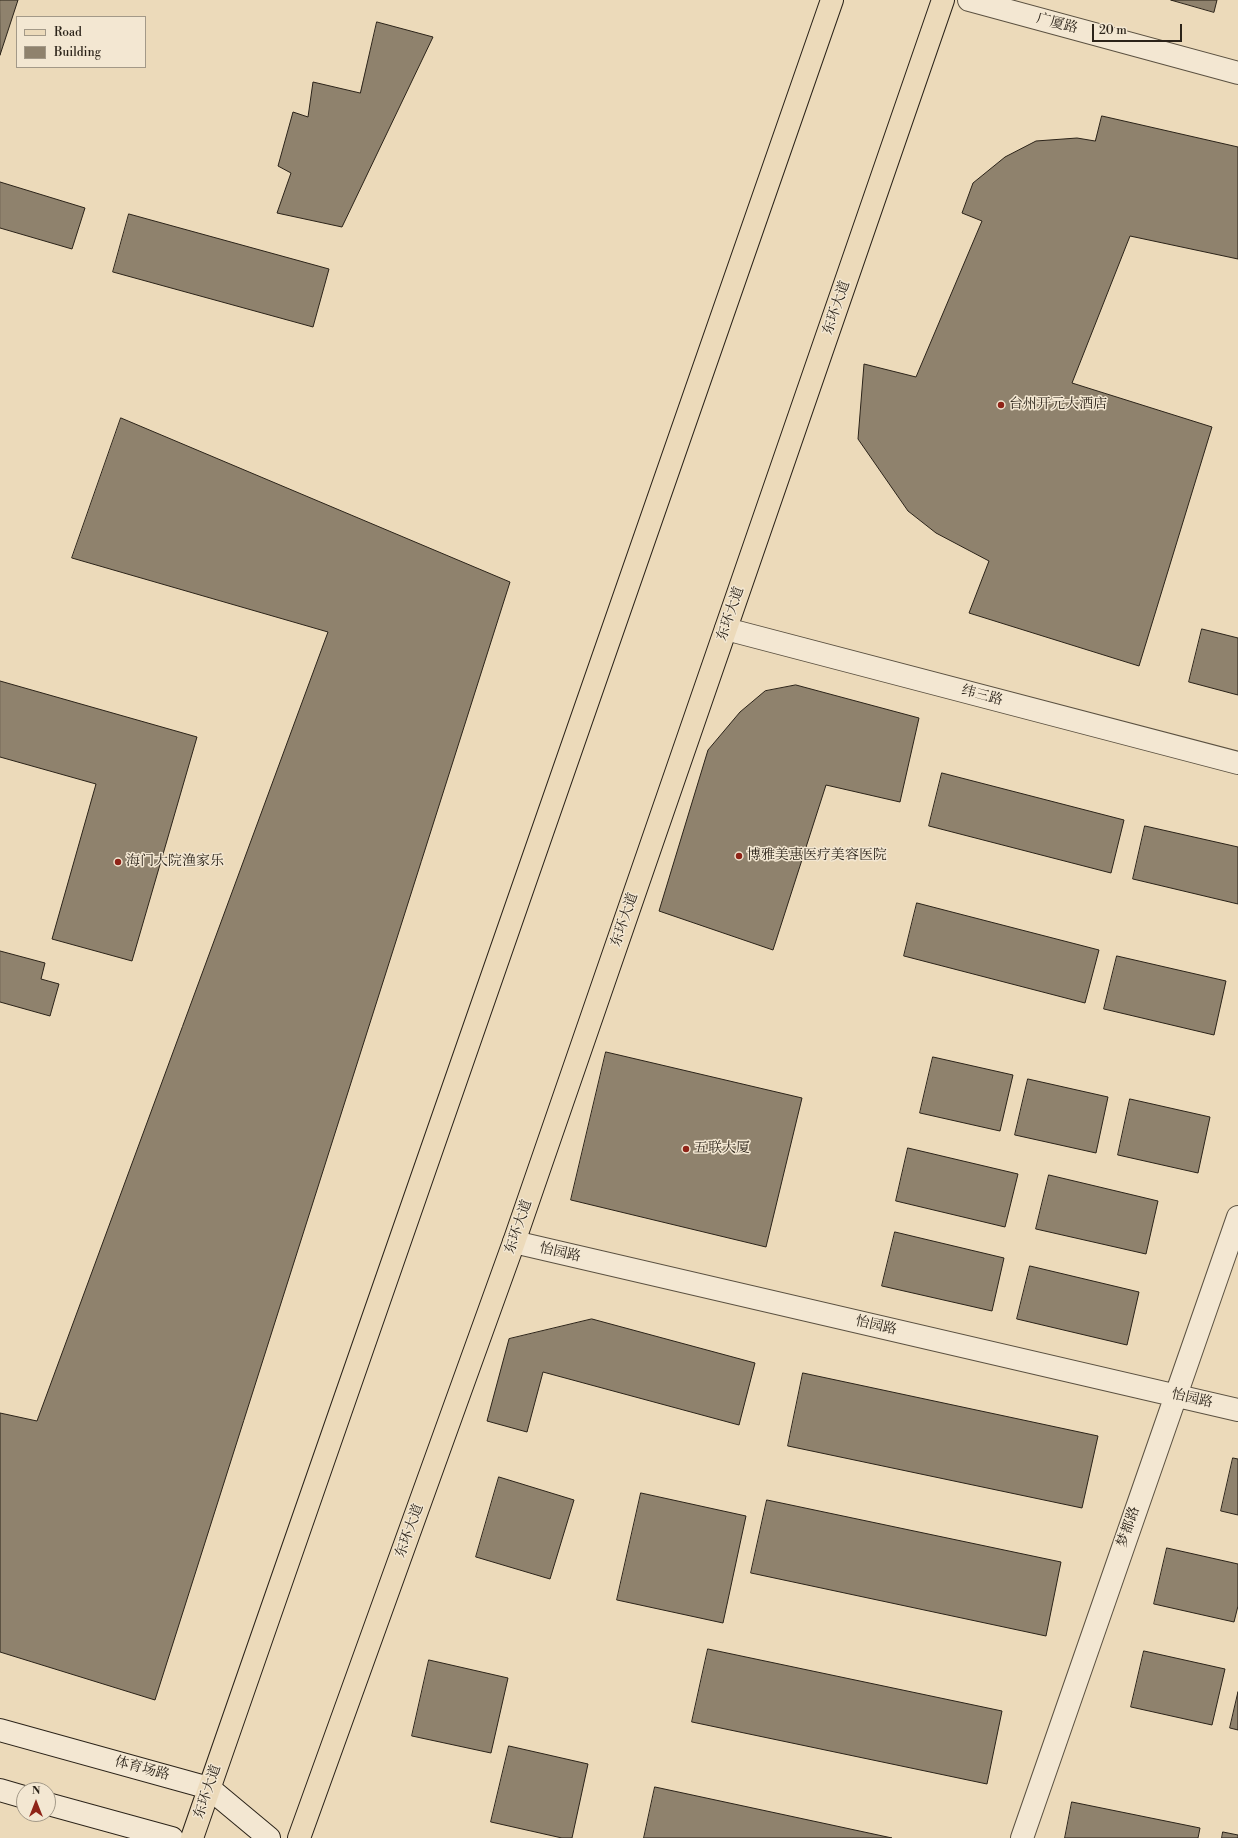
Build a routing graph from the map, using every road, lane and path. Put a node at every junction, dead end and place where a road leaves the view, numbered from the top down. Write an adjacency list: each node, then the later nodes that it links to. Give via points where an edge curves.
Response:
1 (832, 0): 12 (main road, 东环大道)
2 (943, 0): 5 (main road, 东环大道)
3 (969, 0): 4 (street, 广厦路)
4 (1238, 73)
5 (726, 629): 6 (street, 纬三路); 8 (main road, 东环大道)
6 (1238, 762)
7 (1238, 1217): 9 (street, 梦都路)
8 (514, 1242): 9 (street, 怡园路); 19 (main road, 东环大道)
9 (1175, 1395): 10 (street, 怡园路); 20 (street, 梦都路)
10 (1238, 1410)
11 (0, 1730): 12 (street, 体育场路)
12 (209, 1788): 17 (main road, 东环大道); 18 (street, 体育场路)
13 (0, 1790): 14 (street)
14 (16, 1795)
15 (56, 1806): 16 (street)
16 (172, 1838)
17 (192, 1838)
18 (269, 1838)
19 (299, 1838)
20 (1022, 1838)

